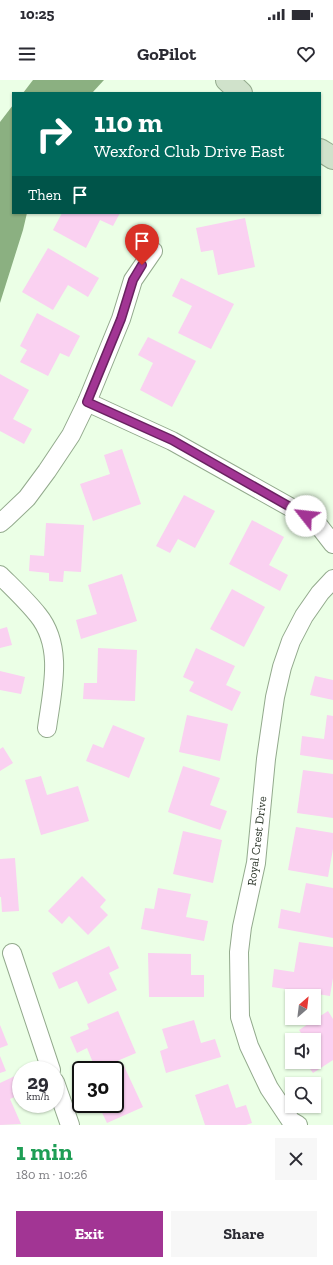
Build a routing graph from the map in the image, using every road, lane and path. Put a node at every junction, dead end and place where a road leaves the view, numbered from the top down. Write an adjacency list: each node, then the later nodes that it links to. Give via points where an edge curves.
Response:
1 (227, 80): 2 (street)
2 (240, 92)
3 (321, 151): 4 (street)
4 (333, 158)
5 (153, 251): 6 (street, via 133,280 121,319)
6 (87, 402): 7 (street, via 47,471 27,498); 8 (street, via 172,440 306,516 319,526)
7 (0, 523)
8 (333, 544)
9 (0, 575): 11 (street, via 39,615 48,632 54,668)
10 (333, 579): 15 (street, Royal Crest Drive, via 304,616 291,641 282,667 266,758 256,863 239,952 240,1017 249,1046 269,1088)
11 (47, 728)
12 (12, 953): 13 (street)
13 (48, 1061)
14 (64, 1108): 16 (street)
15 (291, 1124)
16 (70, 1125)

